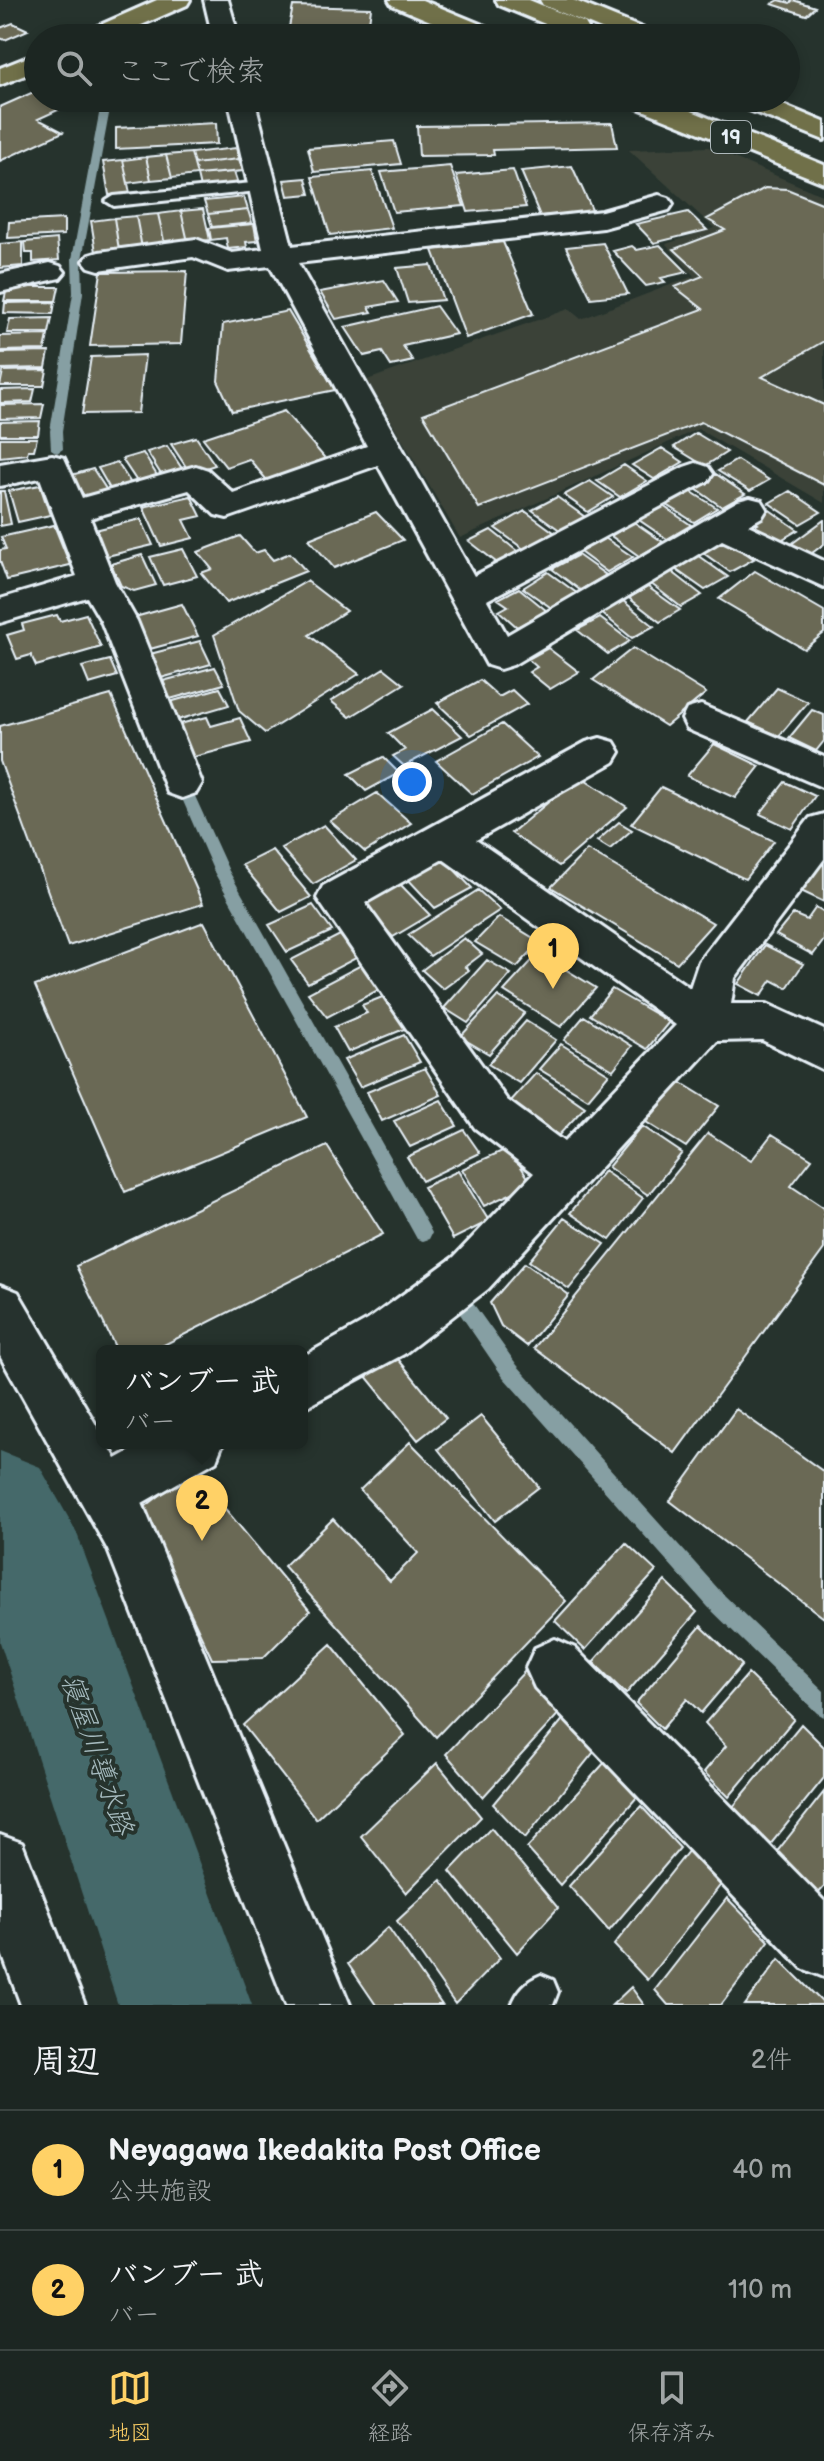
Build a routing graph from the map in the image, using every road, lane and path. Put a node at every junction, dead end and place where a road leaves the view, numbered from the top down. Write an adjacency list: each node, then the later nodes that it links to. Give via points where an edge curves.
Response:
1 (178, 0): 7 (main road)
2 (216, 0): 8 (street)
3 (401, 0): 9 (main road)
4 (459, 0): 10 (main road)
5 (508, 0): 11 (main road)
6 (552, 0): 12 (main road)
7 (123, 24)
8 (222, 24)
9 (459, 24)
10 (516, 24)
11 (565, 24)
12 (611, 24)
13 (24, 67): 14 (main road)
14 (0, 77)
15 (800, 109): 16 (main road, 19)
16 (824, 111)
17 (244, 112): 24 (street)
18 (671, 112): 23 (main road, 19)
19 (768, 112): 22 (main road, 19)
20 (775, 112): 21 (main road, 19)
21 (824, 132)
22 (824, 155)
23 (824, 175)
24 (263, 187): 25 (lane); 27 (street)
25 (114, 201)
26 (659, 204): 27 (street, via 603,219)
27 (280, 257): 28 (street, via 228,262 196,248); 31 (street)
28 (99, 261)
29 (50, 272): 30 (street)
30 (0, 283)
31 (387, 450): 34 (street, via 227,507 196,477); 37 (street)
32 (696, 474): 37 (street)
33 (0, 475): 34 (street, via 52,465)
34 (69, 513): 36 (street)
35 (824, 575): 37 (street, via 736,518 500,656)
36 (97, 582): 38 (street); 42 (street, via 119,621)
37 (467, 595)
38 (0, 611)
39 (701, 719): 41 (street)
40 (600, 752): 44 (street)
41 (824, 773)
42 (182, 783)
43 (824, 829): 45 (street, via 714,973)
44 (445, 839): 45 (street); 47 (street, via 338,898 491,1114)
45 (706, 1023): 46 (street, via 767,1022); 47 (street)
46 (824, 1051)
47 (569, 1172): 49 (street, via 461,1282 386,1337)
48 (0, 1308): 51 (street)
49 (308, 1381)
50 (186, 1449): 51 (street)
51 (108, 1492): 56 (street)
52 (555, 1668): 54 (street)
53 (0, 1865): 55 (street)
54 (824, 1946)
55 (53, 2005)
56 (318, 2005)

